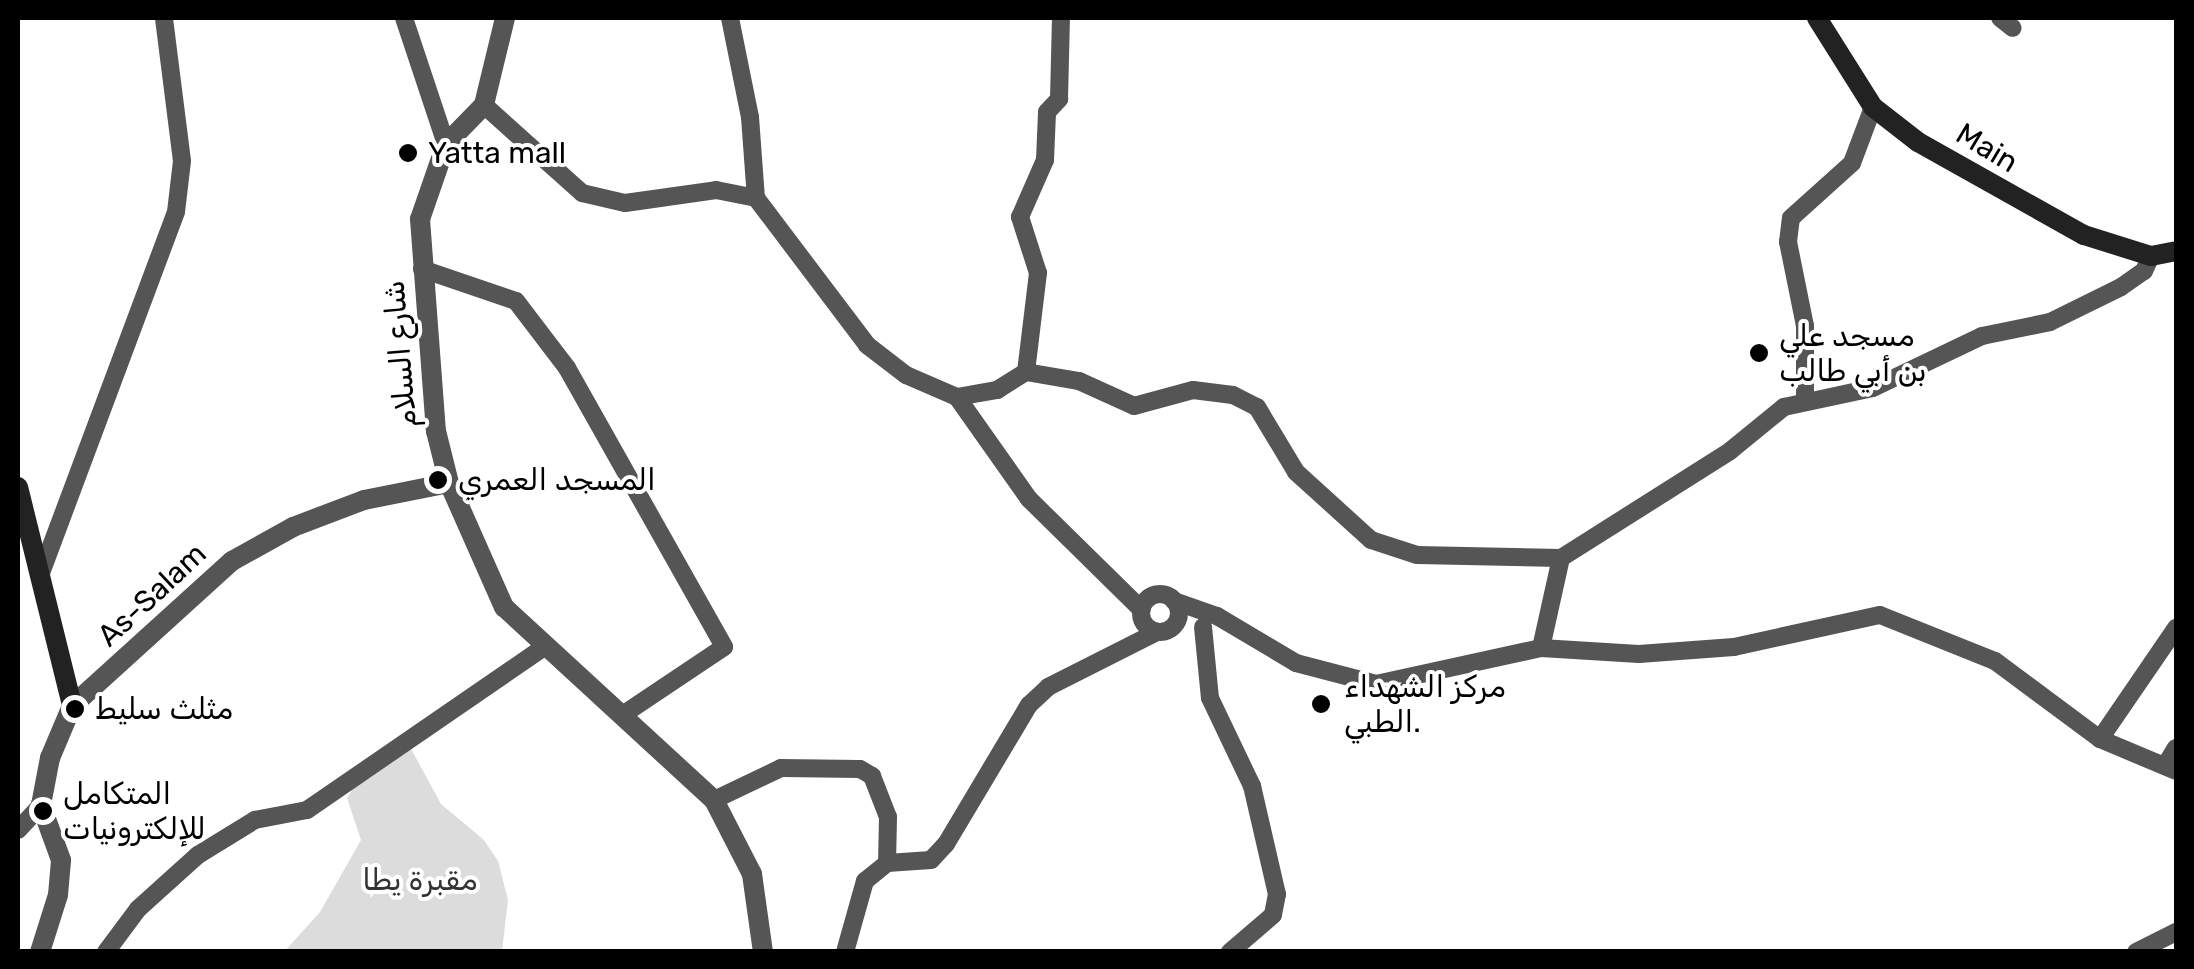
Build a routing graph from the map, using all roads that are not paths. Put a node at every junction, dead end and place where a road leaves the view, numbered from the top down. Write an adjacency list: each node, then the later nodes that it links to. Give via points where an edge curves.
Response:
1 (164, 18): 21 (street, via 182,161 176,212)
2 (404, 18): 9 (street)
3 (505, 18): 7 (street)
4 (730, 18): 10 (street, via 750,117)
5 (1061, 18): 14 (street, via 1059,99 1047,112 1045,160 1020,218 1038,274)
6 (1817, 18): 8 (main road, Main)
7 (484, 106): 9 (street, شارع السلام); 10 (street, via 582,193 625,202 716,190)
8 (1872, 107): 12 (main road, Main, via 1984,184 2084,235); 16 (street, via 1852,163 1790,218 1788,242 1805,326)
9 (446, 144): 13 (street, شارع السلام, via 420,219)
10 (756, 198): 15 (street, via 867,345 906,375)
11 (2176, 251): 12 (main road, Main)
12 (2151, 256): 16 (street, via 2144,271 2074,312 1982,336 1873,388)
13 (422, 269): 17 (street, شارع السلام, via 436,431); 32 (street, via 516,301 567,368 724,647)
14 (1026, 372): 15 (street, via 997,390); 19 (street, via 1079,381 1134,406 1194,390 1233,394 1257,407 1279,450 1316,494 1372,540 1434,557)
15 (957, 397): 20 (street, via 1029,500)
16 (1805, 400): 19 (street, via 1774,413 1730,451)
17 (449, 482): 29 (street, شارع السلام, via 504,607); 31 (street, As-Salam, via 364,500 293,527 232,561)
18 (18, 487): 21 (main road)
19 (1561, 558): 30 (street)
20 (1102, 569): 22 (street); 24 (street)
21 (41, 573): 31 (main road)
22 (1154, 595): 23 (street); 24 (street)
23 (1174, 600): 25 (street); 28 (street, via 1217,616)
24 (1147, 621): 25 (street); 39 (street, via 1122,648 1028,705 967,813 931,860)
25 (1178, 622): 26 (street)
26 (1203, 626): 28 (street); 45 (street, via 1210,698 1252,786 1276,894 1272,915)
27 (2176, 628): 33 (street)
28 (1260, 644): 30 (street, via 1296,663 1376,684)
29 (542, 648): 32 (street, شارع السلام); 42 (street, via 314,806 255,820 198,855 138,909)
30 (1541, 648): 33 (street, via 1639,654 1734,647 1880,616 1995,661)
31 (72, 706): 37 (street, via 50,758)
32 (624, 714): 36 (street, شارع السلام)
33 (2100, 738): 35 (street)
34 (2176, 748): 35 (street)
35 (2171, 769)
36 (714, 800): 39 (street, via 781,768 860,769 872,776 885,805); 43 (street, شارع السلام, via 752,874)
37 (42, 805): 38 (street); 41 (street, via 60,860 58,895)
38 (18, 830)
39 (887, 863): 44 (street, via 865,881)
40 (2176, 932): 46 (street)
41 (40, 952)
42 (106, 952)
43 (763, 952)
44 (845, 952)
45 (1230, 952)
46 (2136, 952)

